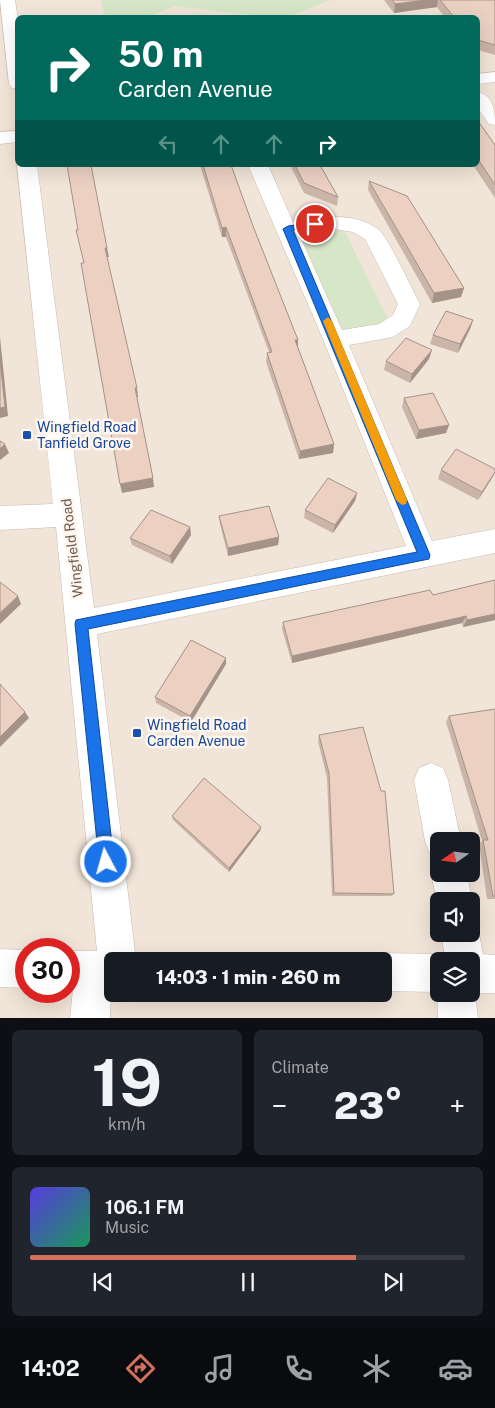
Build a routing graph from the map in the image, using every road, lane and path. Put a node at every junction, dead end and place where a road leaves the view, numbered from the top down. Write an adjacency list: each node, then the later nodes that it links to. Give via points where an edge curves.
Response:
1 (7, 0): 2 (street)
2 (15, 61)
3 (495, 77): 4 (street)
4 (480, 79)
5 (480, 100): 6 (street)
6 (495, 120)
7 (15, 136): 8 (street)
8 (0, 138)
9 (27, 167): 13 (street, Wingfield Road)
10 (259, 167): 11 (street)
11 (288, 229): 12 (street); 12 (street, via 329,222 359,227 373,235 409,304 402,320 385,332)
12 (335, 339): 16 (street)
13 (68, 515): 14 (street); 17 (street, Wingfield Road)
14 (0, 518)
15 (495, 540): 16 (street)
16 (424, 555): 17 (street)
17 (81, 624): 21 (street, Wingfield Road)
18 (431, 780): 19 (street)
19 (440, 832)
20 (0, 968): 22 (street)
21 (98, 968): 28 (street, Wingfield Road)
22 (15, 969)
23 (392, 972): 24 (street)
24 (430, 972)
25 (480, 974): 26 (street)
26 (495, 974)
27 (457, 1002): 29 (street)
28 (90, 1018)
29 (458, 1018)

